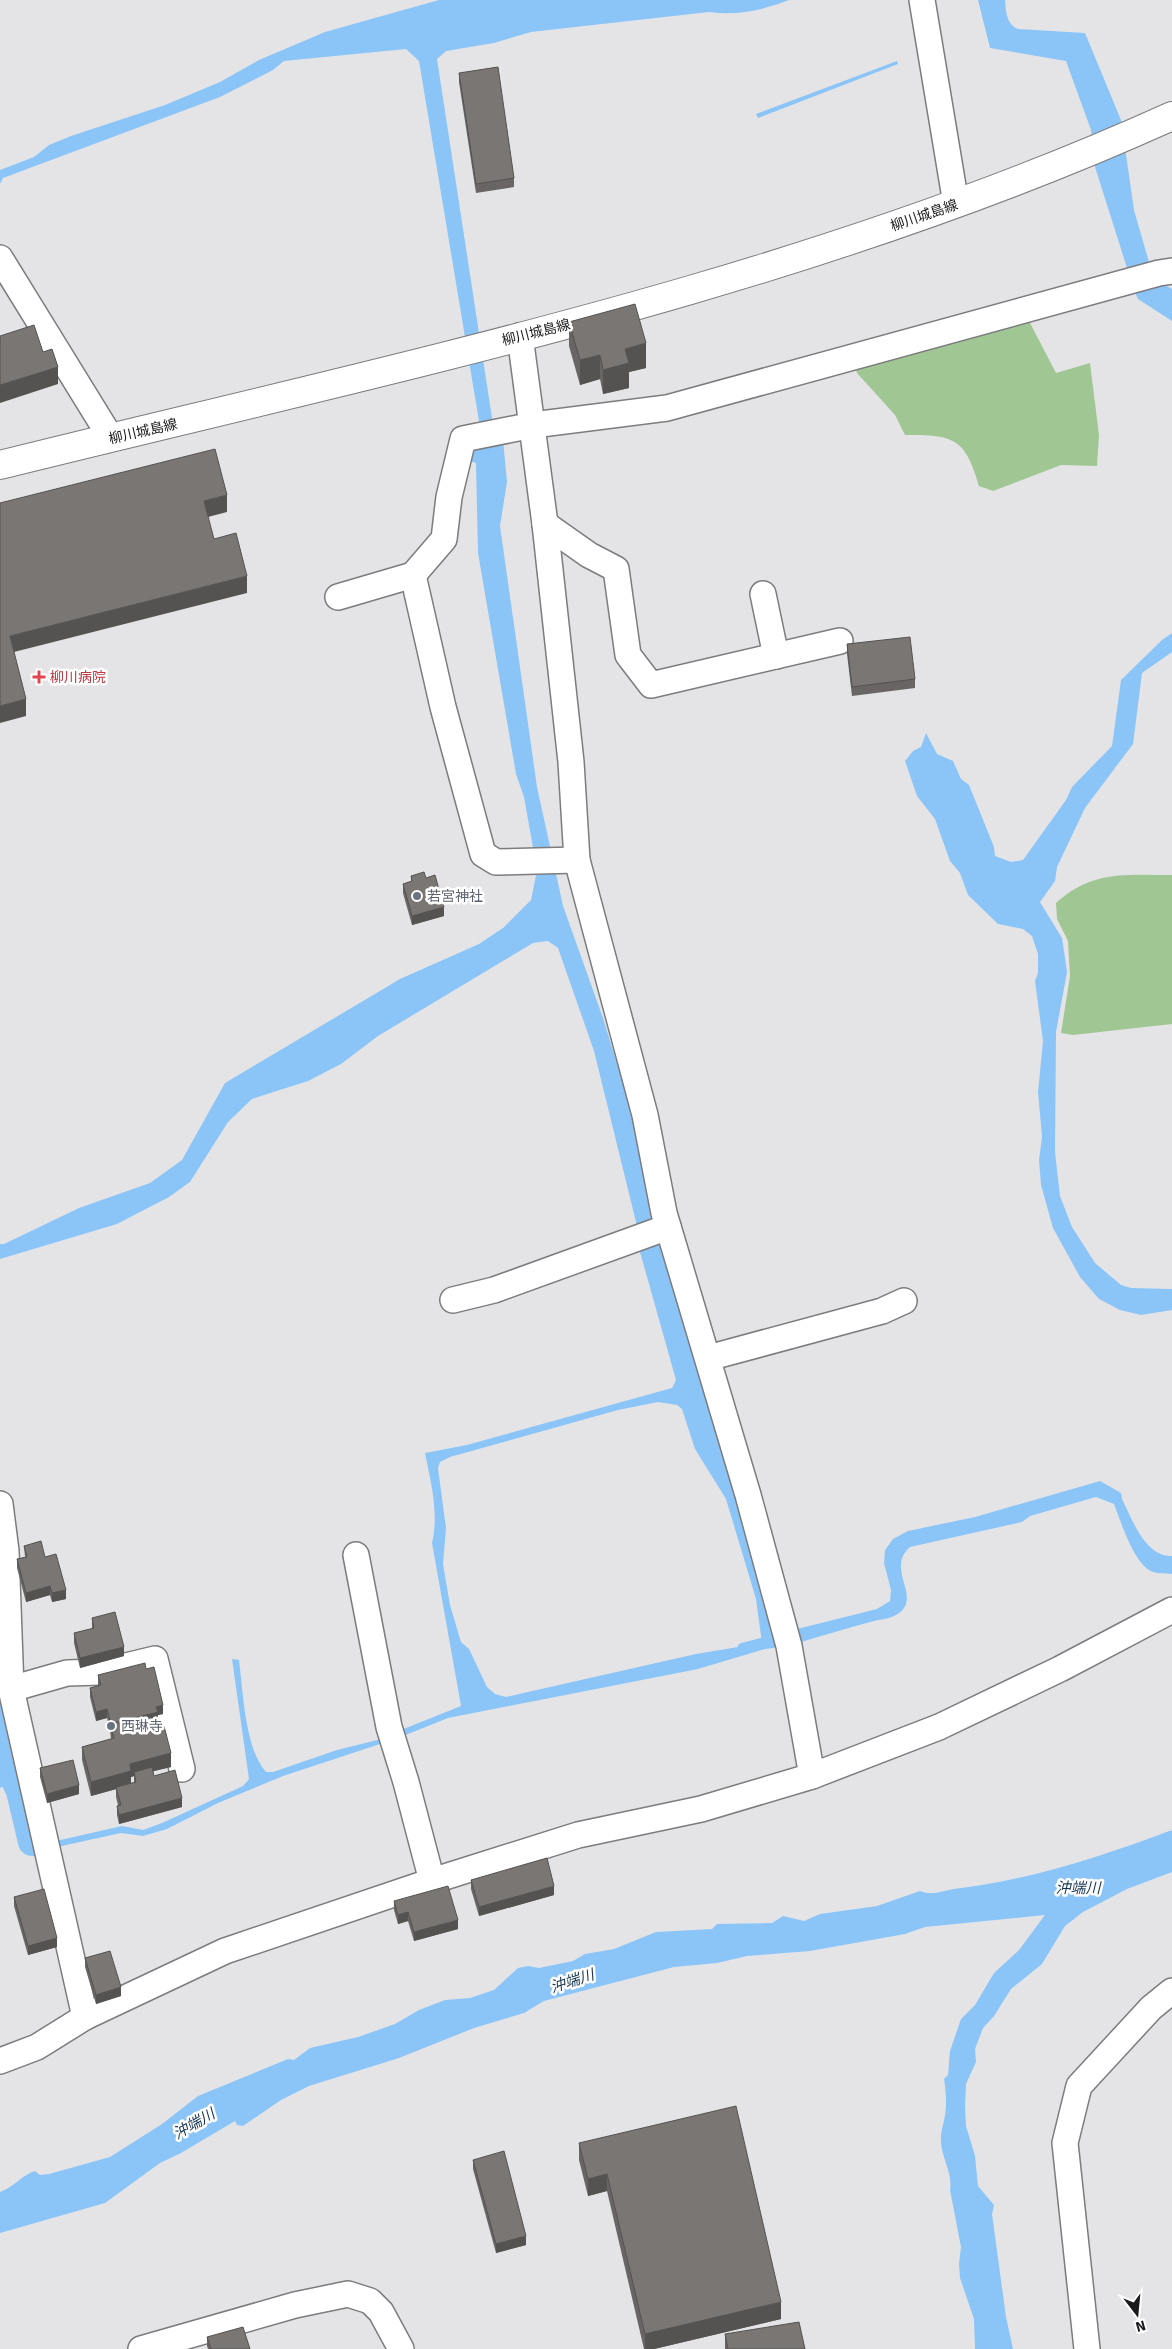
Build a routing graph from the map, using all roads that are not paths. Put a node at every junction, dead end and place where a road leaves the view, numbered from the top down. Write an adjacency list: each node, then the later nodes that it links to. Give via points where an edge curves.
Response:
1 (922, 0): 3 (street)
2 (1172, 116): 3 (main road, 柳川城島線, via 1093,152)
3 (956, 204): 6 (main road, 柳川城島線, via 791,260 648,303)
4 (0, 258): 8 (street)
5 (1172, 271): 7 (street, via 667,408)
6 (520, 336): 7 (street); 8 (main road, 柳川城島線)
7 (532, 425): 10 (street); 11 (street, via 463,439 449,497 444,539)
8 (111, 438): 9 (main road, 柳川城島線)
9 (0, 465)
10 (545, 524): 15 (street, via 616,569 628,655 651,685); 16 (street, via 571,762)
11 (413, 575): 13 (street); 16 (street, via 443,708 483,854 496,862)
12 (763, 594): 15 (street)
13 (338, 597)
14 (840, 640): 15 (street)
15 (776, 656)
16 (569, 861): 17 (street, via 645,1115)
17 (664, 1229): 18 (street, via 494,1290); 20 (street)
18 (453, 1300)
19 (904, 1301): 20 (street, via 882,1311)
20 (708, 1358): 26 (street, via 786,1636)
21 (0, 1504): 24 (street, via 6,1551)
22 (356, 1555): 27 (street, via 392,1736)
23 (1172, 1610): 26 (street, via 939,1727)
24 (11, 1689): 25 (street, via 67,1673 101,1672 155,1659); 29 (street)
25 (182, 1769)
26 (812, 1776): 27 (street, via 701,1809 578,1836)
27 (432, 1881): 29 (street, via 225,1951)
28 (1172, 1990): 33 (street, via 1151,2008 1079,2086 1067,2133 1065,2143)
29 (85, 2017): 30 (street, via 37,2047)
30 (0, 2061)
31 (142, 2349): 32 (street, via 296,2305 348,2294 370,2301 381,2312)
32 (401, 2349)
33 (1087, 2349)

